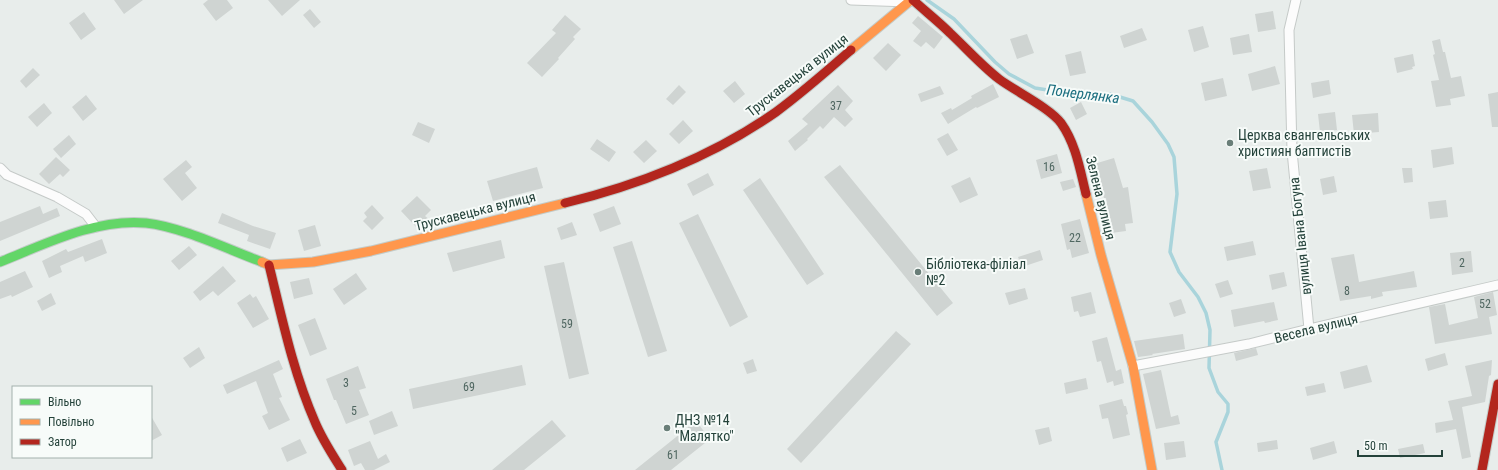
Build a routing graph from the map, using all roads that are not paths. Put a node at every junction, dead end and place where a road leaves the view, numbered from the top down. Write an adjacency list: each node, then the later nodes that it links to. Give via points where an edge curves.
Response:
1 (852, 0): 3 (street)
2 (1296, 0): 9 (street, вулиця Івана Богуна, via 1289,30 1292,151)
3 (911, 1): 7 (main road, Трускавецька вулиця, via 778,111 730,141 666,171 599,195 371,251 313,262); 10 (main road, Зелена вулиця, via 948,31 998,78 1060,121 1077,157 1101,255)
4 (0, 168): 5 (street, via 7,175 57,197 86,214)
5 (96, 227): 6 (main road, Трускавецька вулиця, via 58,238); 7 (main road, Трускавецька вулиця, via 116,223 163,226)
6 (0, 262)
7 (269, 265): 13 (main road, via 295,367 308,404 330,454)
8 (1498, 285): 9 (street, Весела вулиця)
9 (1309, 329): 10 (street, Весела вулиця, via 1249,344)
10 (1133, 366): 14 (main road, Зелена вулиця)
11 (1498, 384): 12 (main road)
12 (1495, 411): 15 (main road)
13 (342, 470)
14 (1152, 470)
15 (1482, 470)

